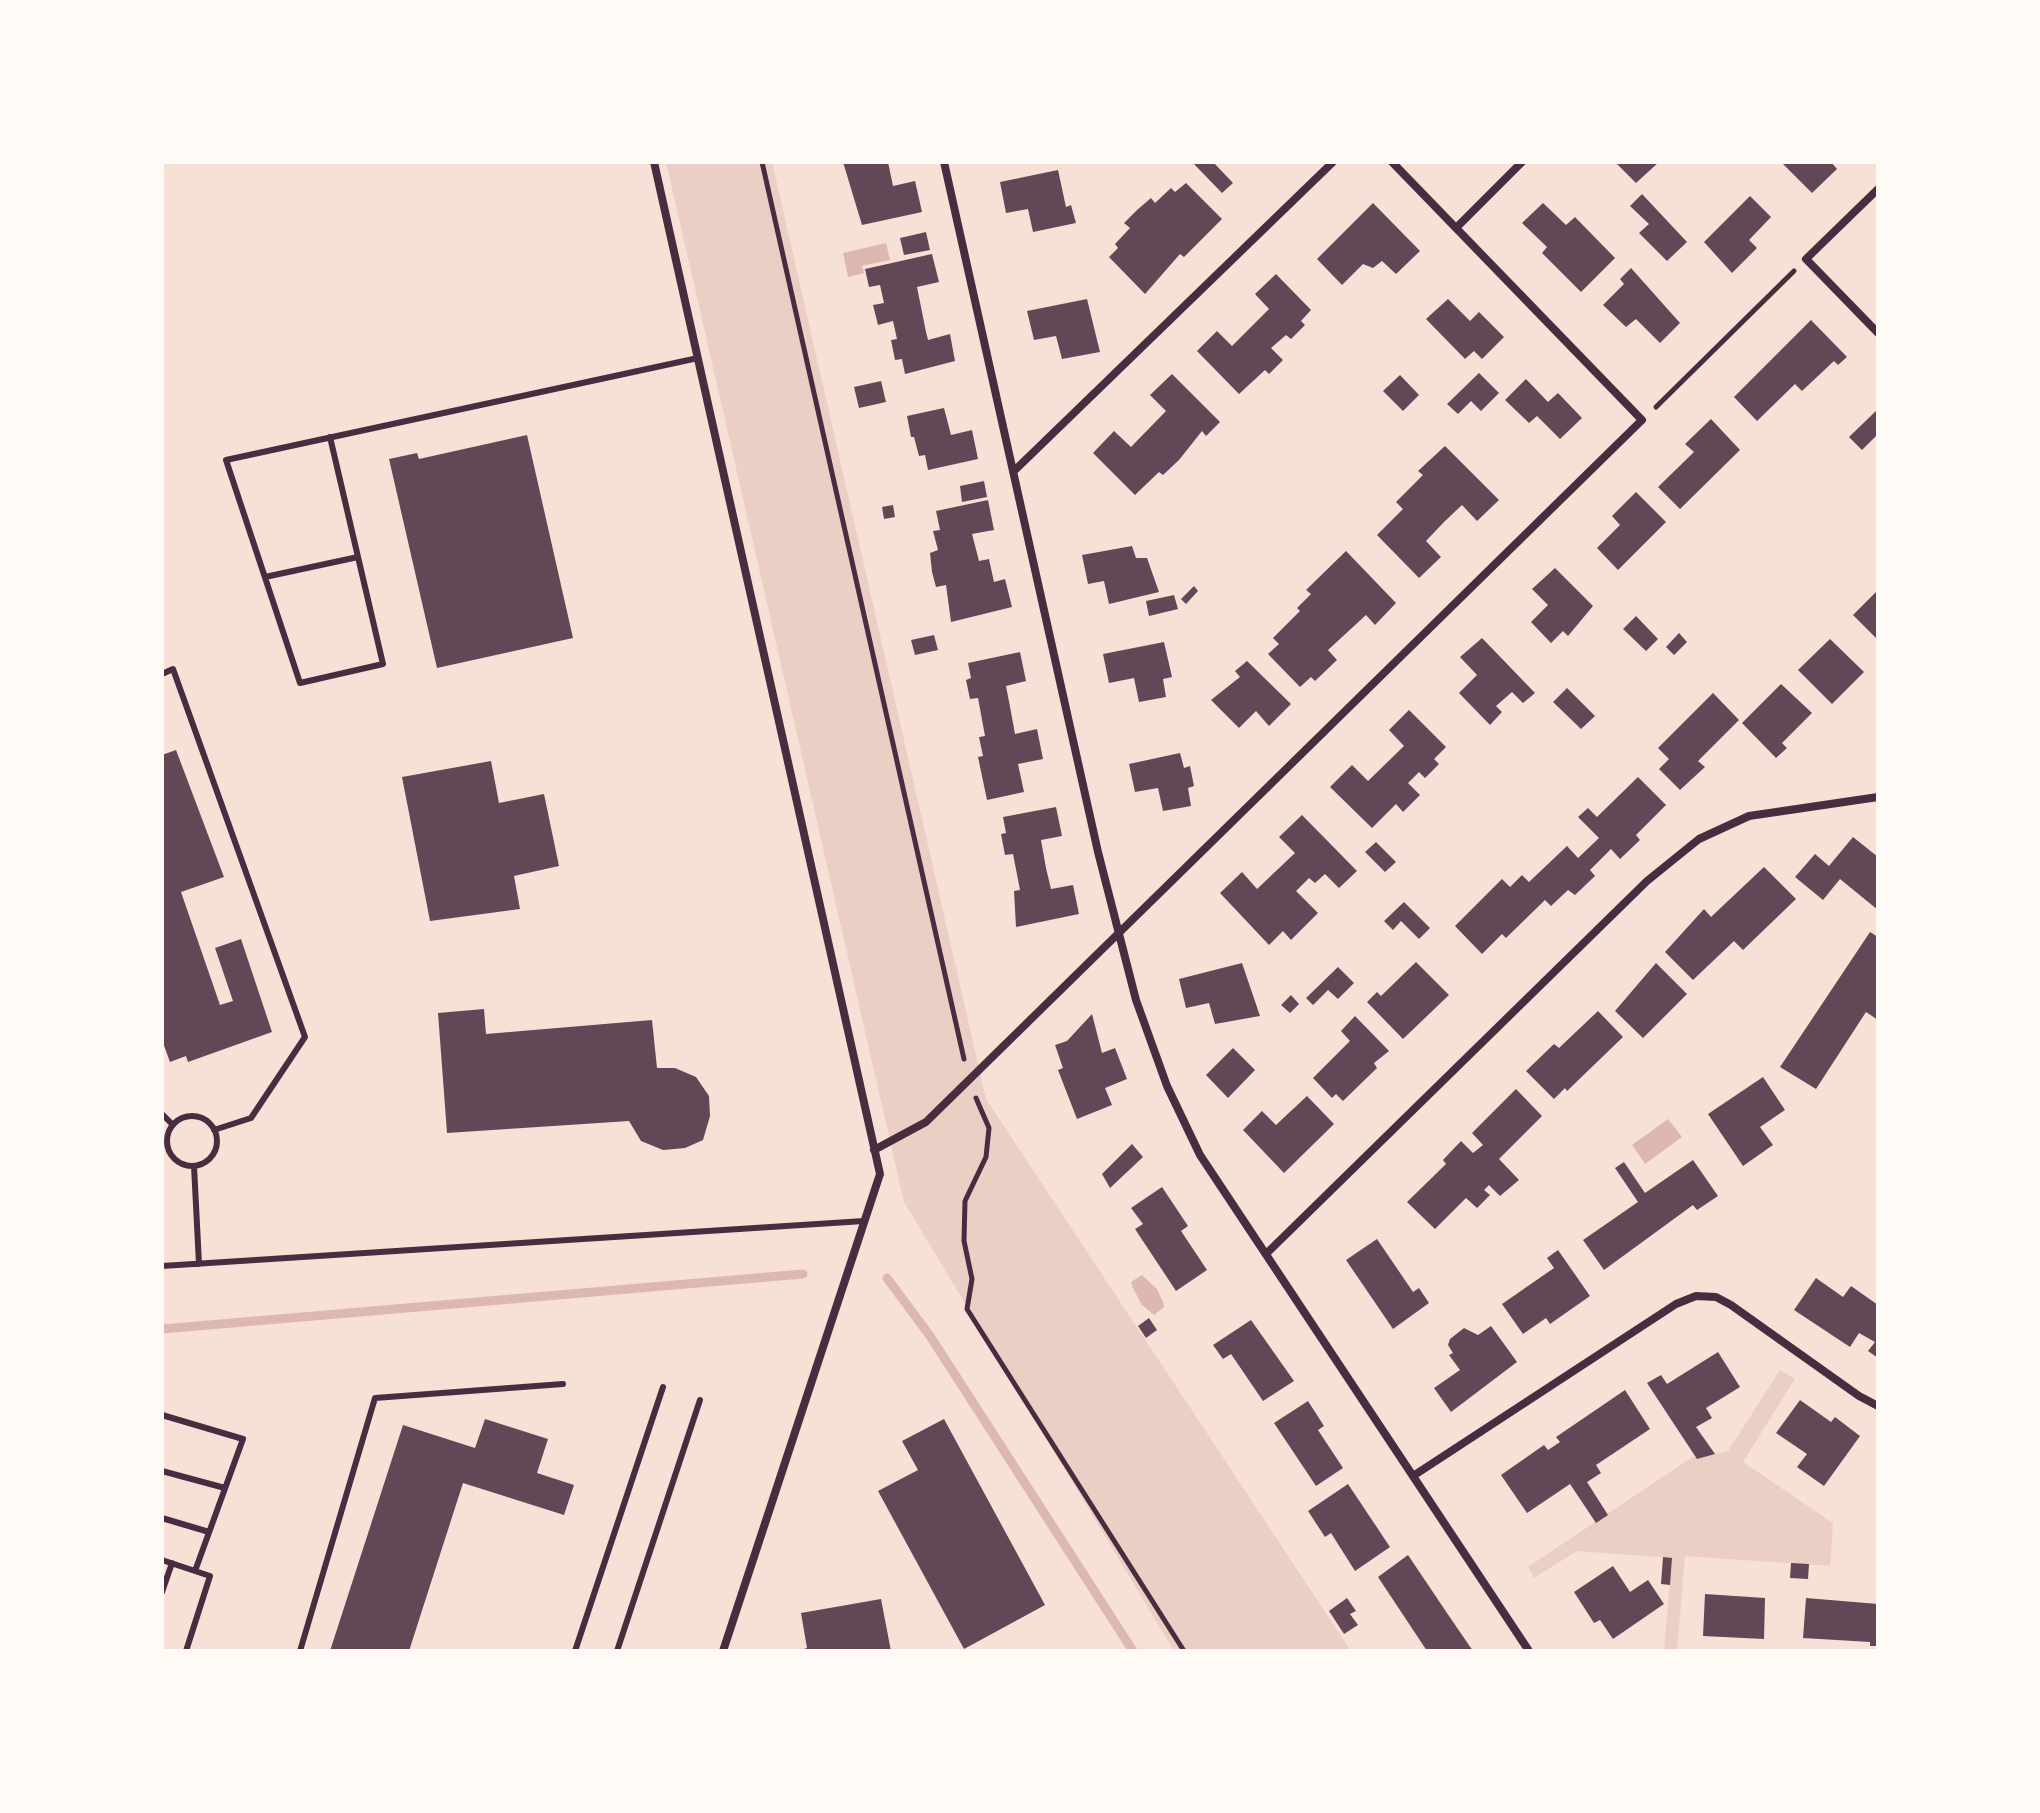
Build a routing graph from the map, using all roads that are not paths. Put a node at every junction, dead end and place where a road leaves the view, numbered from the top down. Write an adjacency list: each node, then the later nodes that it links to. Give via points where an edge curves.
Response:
1 (654, 162): 9 (street)
2 (944, 162): 11 (street)
3 (1333, 162): 11 (street)
4 (1392, 162): 7 (street)
5 (1522, 162): 7 (street)
6 (1878, 189): 8 (street, via 1806,259)
7 (1456, 228): 16 (street, via 1642,420)
8 (1878, 333)
9 (698, 358): 10 (lane); 20 (street)
10 (330, 437): 12 (lane); 13 (lane, via 226,460)
11 (1014, 471): 16 (street)
12 (358, 557): 13 (lane); 13 (lane, via 383,664 300,683)
13 (265, 577)
14 (162, 674): 19 (lane, via 173,669 305,1037 251,1118)
15 (1878, 797): 23 (street, via 1749,816 1699,839 1647,881)
16 (1119, 932): 20 (street, via 926,1122); 23 (street, via 1136,1000 1167,1086 1200,1155)
17 (162, 1114): 18 (lane)
18 (173, 1125): 19 (lane, via 190,1117 208,1122); 21 (lane, via 168,1134 170,1153)
19 (214, 1130): 21 (lane, via 217,1140 211,1158)
20 (874, 1150): 22 (street, via 880,1174)
21 (194, 1166): 24 (lane)
22 (864, 1221): 24 (lane); 44 (street)
23 (1266, 1254): 32 (street)
24 (199, 1264): 25 (lane)
25 (162, 1266)
26 (563, 1384): 41 (lane, via 375,1398)
27 (663, 1387): 42 (lane)
28 (700, 1400): 43 (lane)
29 (1878, 1406): 32 (street, via 1731,1305 1716,1297 1696,1296)
30 (162, 1415): 33 (lane, via 243,1439)
31 (162, 1471): 33 (lane)
32 (1413, 1476): 45 (street)
33 (225, 1488): 35 (lane)
34 (162, 1518): 35 (lane)
35 (209, 1532): 38 (lane)
36 (162, 1560): 37 (lane)
37 (172, 1563): 38 (lane); 39 (lane)
38 (195, 1571): 40 (lane, via 210,1576)
39 (162, 1592)
40 (186, 1651)
41 (300, 1651)
42 (575, 1651)
43 (617, 1651)
44 (723, 1651)
45 (1529, 1651)

